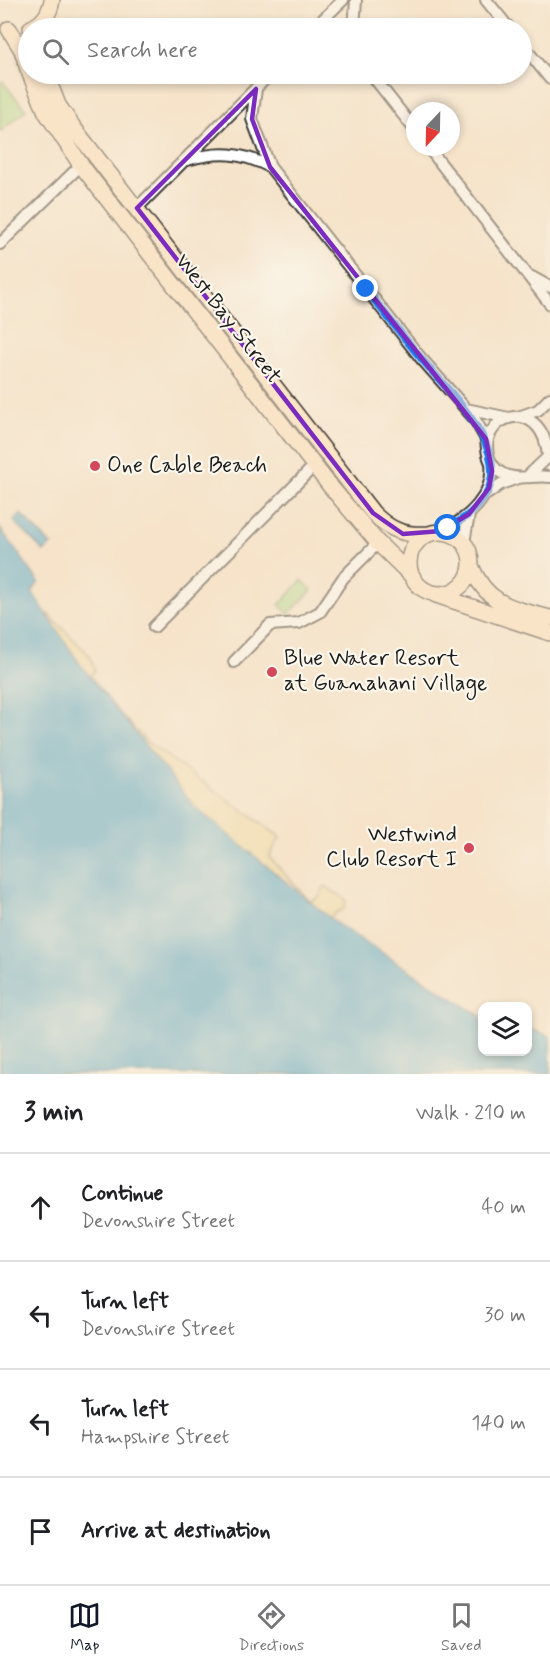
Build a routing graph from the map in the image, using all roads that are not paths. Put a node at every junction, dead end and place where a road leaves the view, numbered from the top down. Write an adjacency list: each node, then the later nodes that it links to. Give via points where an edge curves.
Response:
1 (343, 0): 6 (street)
2 (356, 0): 7 (street)
3 (53, 1): 5 (main road)
4 (487, 1): 8 (street)
5 (41, 18)
6 (324, 18)
7 (355, 18)
8 (501, 18)
9 (4, 26): 10 (main road, West Bay Street)
10 (18, 43)
11 (532, 56): 12 (street)
12 (550, 79)
13 (34, 84): 21 (main road, West Bay Street, via 46,112)
14 (50, 84): 23 (main road, West Bay Street, via 63,112)
15 (261, 84): 17 (street)
16 (379, 84): 18 (street)
17 (256, 89): 20 (street); 22 (street, via 252,119)
18 (406, 119)
19 (435, 156): 25 (street)
20 (184, 161): 22 (street, via 227,153 253,158); 23 (street)
21 (81, 165): 24 (street); 35 (main road, West Bay Street)
22 (270, 167): 29 (street, via 420,357)
23 (137, 208): 40 (main road, West Bay Street, via 373,513 398,532)
24 (0, 244)
25 (527, 275): 26 (street); 27 (street)
26 (550, 287)
27 (550, 304)
28 (550, 399): 30 (street, via 538,410); 31 (street, via 543,415)
29 (466, 409): 30 (street); 32 (street, via 486,439)
30 (513, 418): 31 (street, via 534,422); 32 (street, via 494,428)
31 (544, 434): 33 (street)
32 (487, 449): 34 (street)
33 (549, 458): 36 (street)
34 (491, 463): 36 (street, via 501,473); 38 (street, via 491,480)
35 (314, 466): 42 (main road, West Bay Street); 47 (street)
36 (525, 476): 37 (street); 38 (street, via 501,484)
37 (550, 477)
38 (484, 496): 39 (street)
39 (469, 514): 40 (street); 41 (street)
40 (435, 532): 41 (main road, via 452,534); 44 (main road, via 412,548)
41 (464, 542): 43 (main road)
42 (378, 543): 44 (main road, West Bay Street); 49 (street, via 343,579 320,612 299,623 270,625)
43 (471, 566): 45 (main road, via 468,577 456,590 439,594); 46 (main road, via 482,590 495,600)
44 (412, 577): 45 (main road)
45 (427, 591): 48 (main road)
46 (550, 618)
47 (154, 627)
48 (550, 633)
49 (234, 662)

